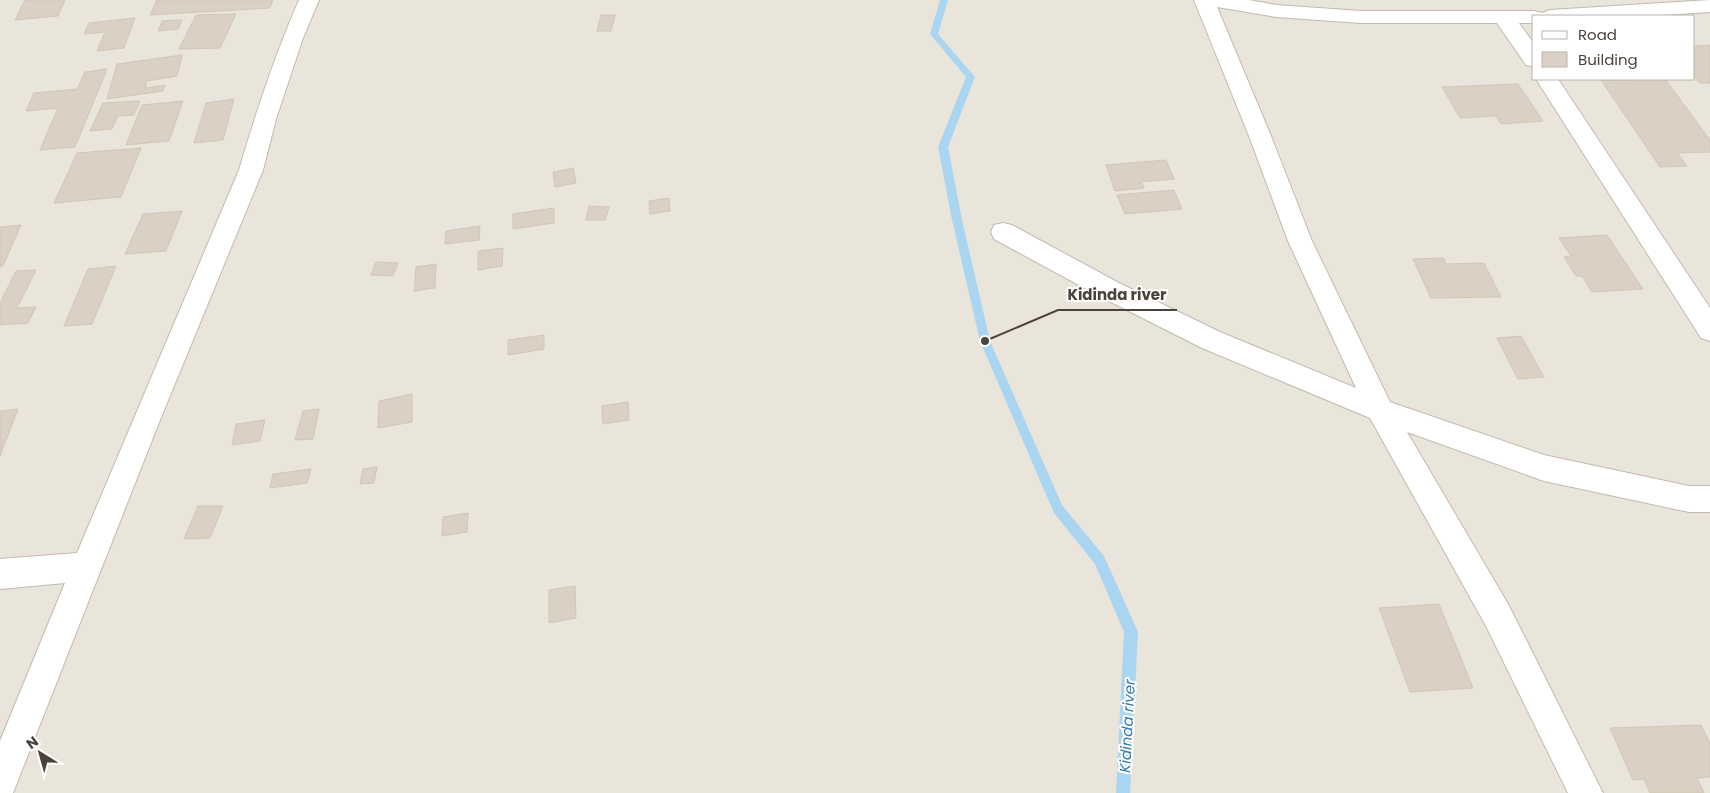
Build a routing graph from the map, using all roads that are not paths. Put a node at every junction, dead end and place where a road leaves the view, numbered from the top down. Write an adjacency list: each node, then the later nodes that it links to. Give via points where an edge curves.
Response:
1 (309, 0): 14 (street, via 280,74 251,170)
2 (1204, 0): 12 (street, via 1300,241)
3 (1212, 0): 7 (street, via 1276,11 1361,17)
4 (1710, 6): 5 (street)
5 (1566, 15)
6 (1532, 17): 7 (street)
7 (1504, 18): 8 (street)
8 (1532, 57)
9 (1548, 80): 11 (street)
10 (1002, 232): 12 (street, via 1211,340)
11 (1710, 330)
12 (1380, 410): 13 (street, via 1544,468 1689,499); 17 (street, via 1497,615)
13 (1710, 499)
14 (87, 567): 15 (street); 16 (street)
15 (0, 574)
16 (0, 783)
17 (1586, 793)

